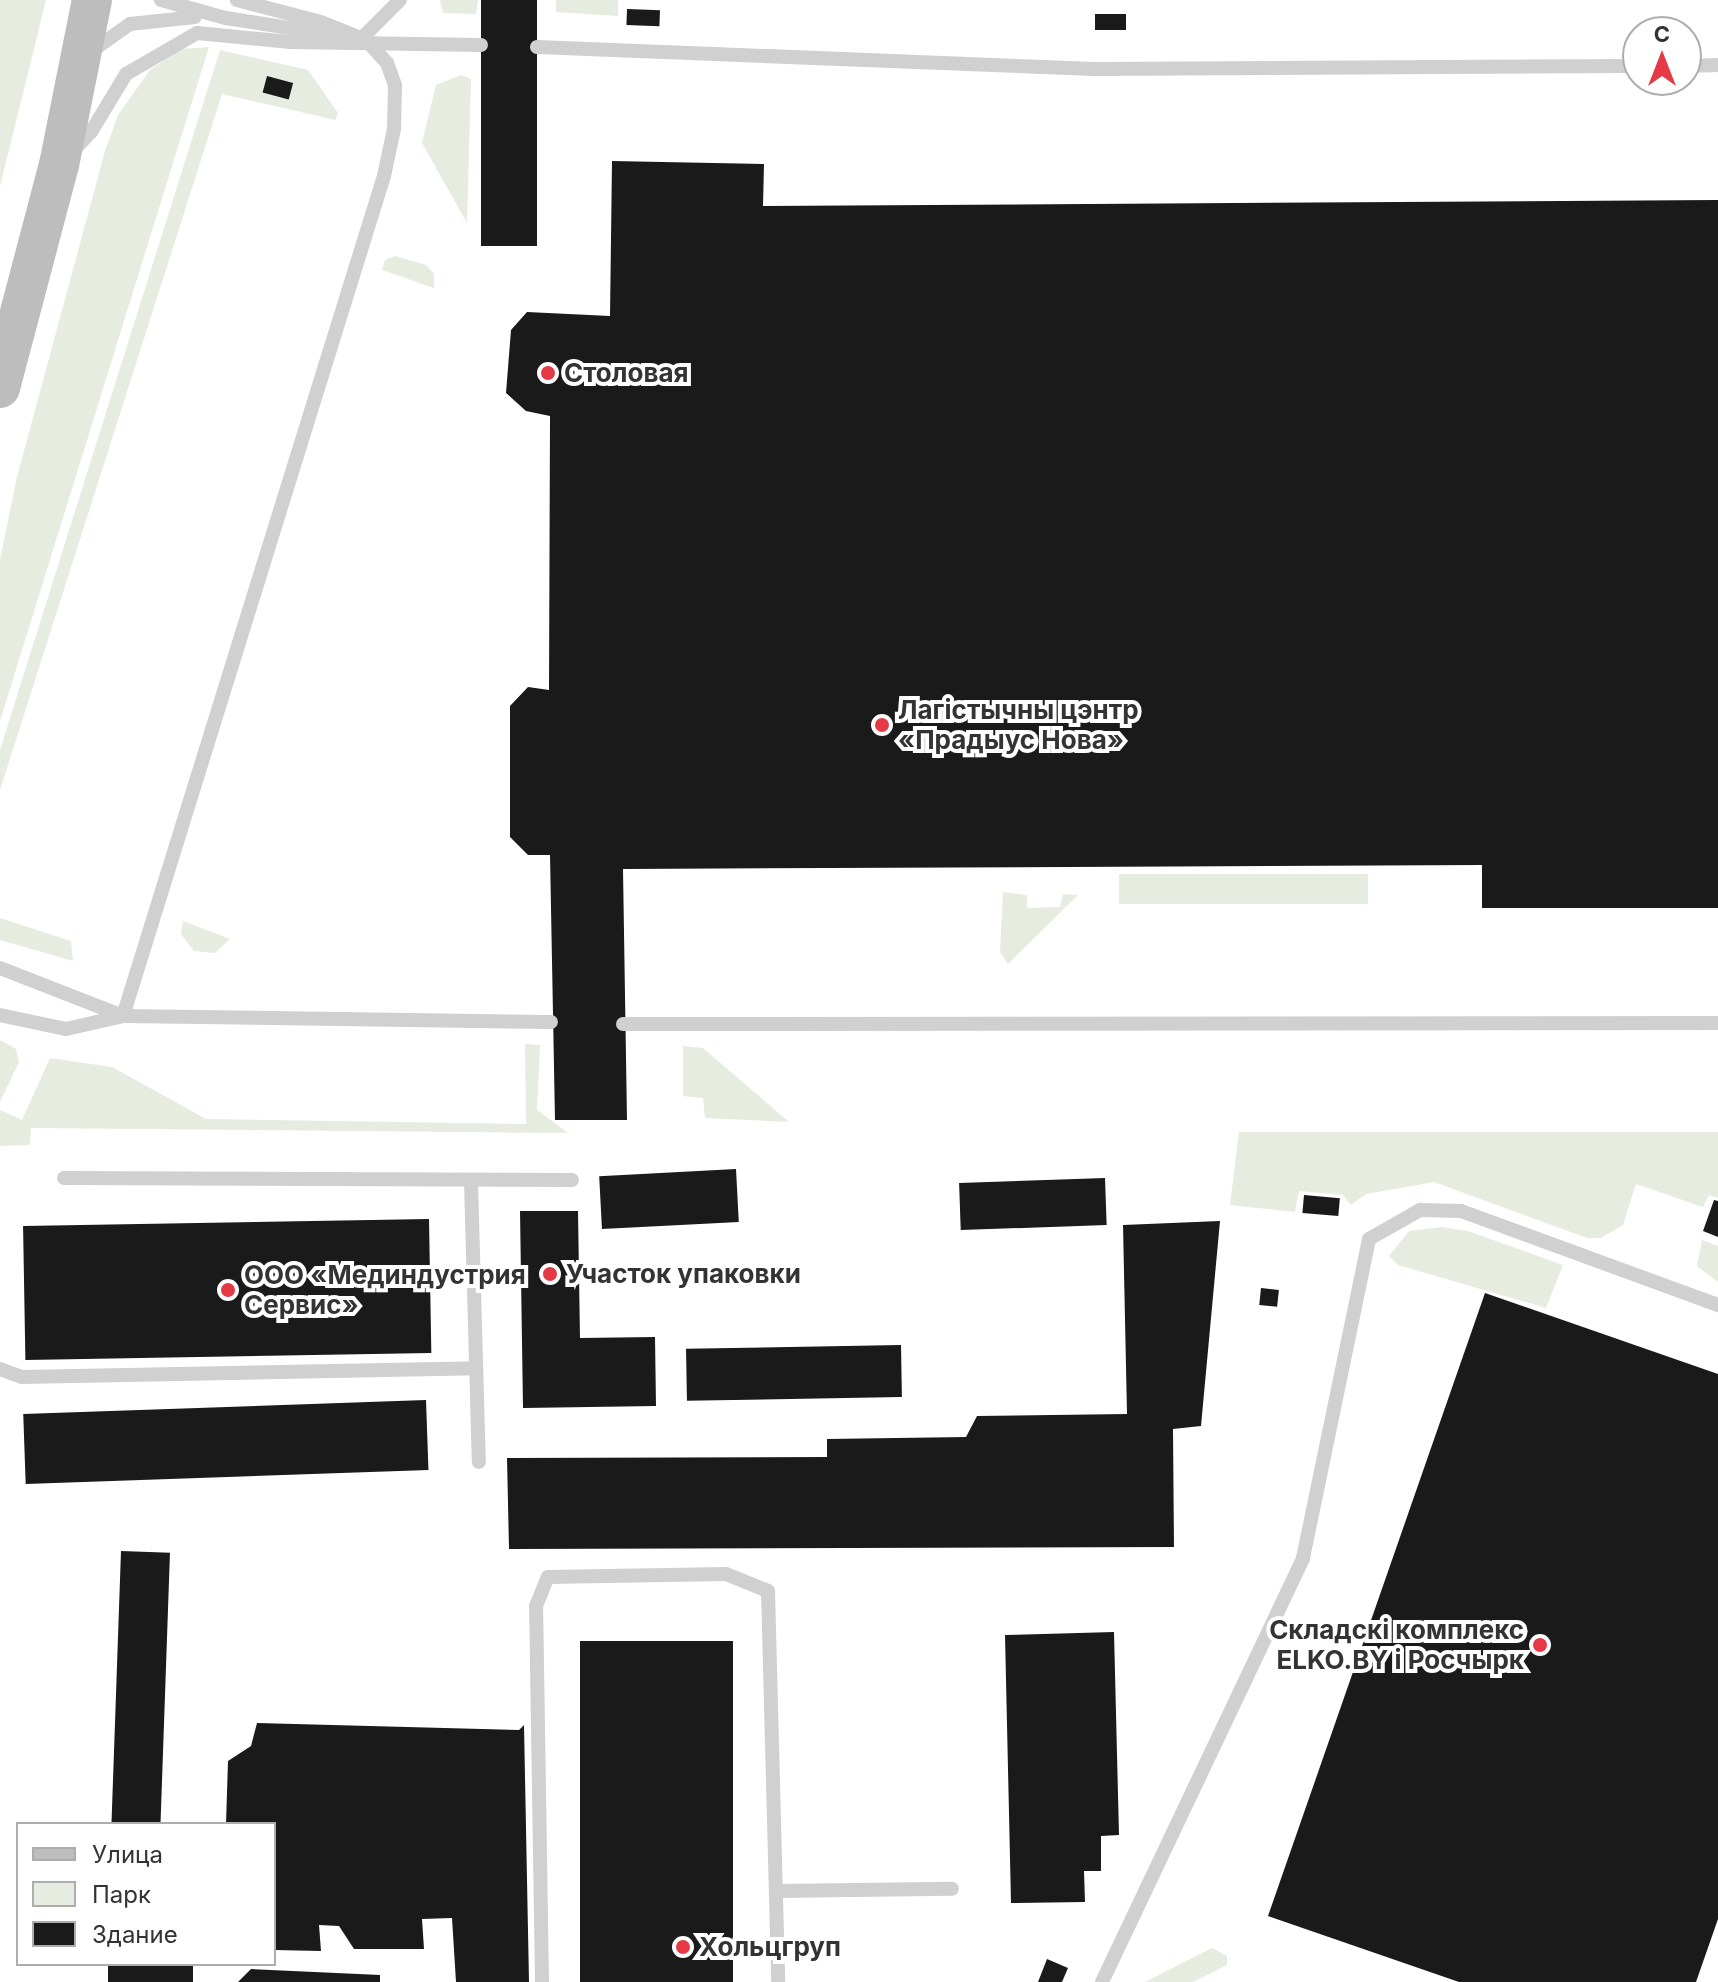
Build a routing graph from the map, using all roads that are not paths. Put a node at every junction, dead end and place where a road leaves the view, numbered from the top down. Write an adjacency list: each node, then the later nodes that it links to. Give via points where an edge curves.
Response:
1 (92, 0): 10 (main road)
2 (161, 0): 5 (lane)
3 (237, 0): 6 (lane)
4 (400, 0): 6 (lane)
5 (239, 20): 6 (lane); 10 (lane, via 182,16 130,24 105,38)
6 (366, 40): 7 (lane); 11 (lane, via 291,42 197,33 126,74 91,132); 15 (lane, via 387,63 395,85 384,176)
7 (481, 45)
8 (537, 47): 9 (lane, via 1095,69)
9 (1622, 66)
10 (79, 67): 11 (main road)
11 (59, 165): 12 (main road)
12 (0, 388)
13 (4, 968): 15 (lane)
14 (0, 1015): 15 (lane, via 66,1029)
15 (123, 1016): 16 (lane)
16 (551, 1022)
17 (1718, 1023): 18 (lane)
18 (623, 1024)
19 (64, 1178): 21 (lane)
20 (572, 1180): 21 (lane)
21 (471, 1182): 23 (lane)
22 (1718, 1305): 28 (lane, via 1461,1211 1420,1210 1369,1239 1303,1558)
23 (476, 1368): 24 (lane, via 22,1377); 25 (lane)
24 (0, 1369)
25 (479, 1462)
26 (952, 1889): 27 (lane)
27 (776, 1891): 29 (lane, via 768,1591 726,1574 548,1577 536,1606); 30 (lane)
28 (1105, 1979)
29 (542, 1982)
30 (778, 1982)

